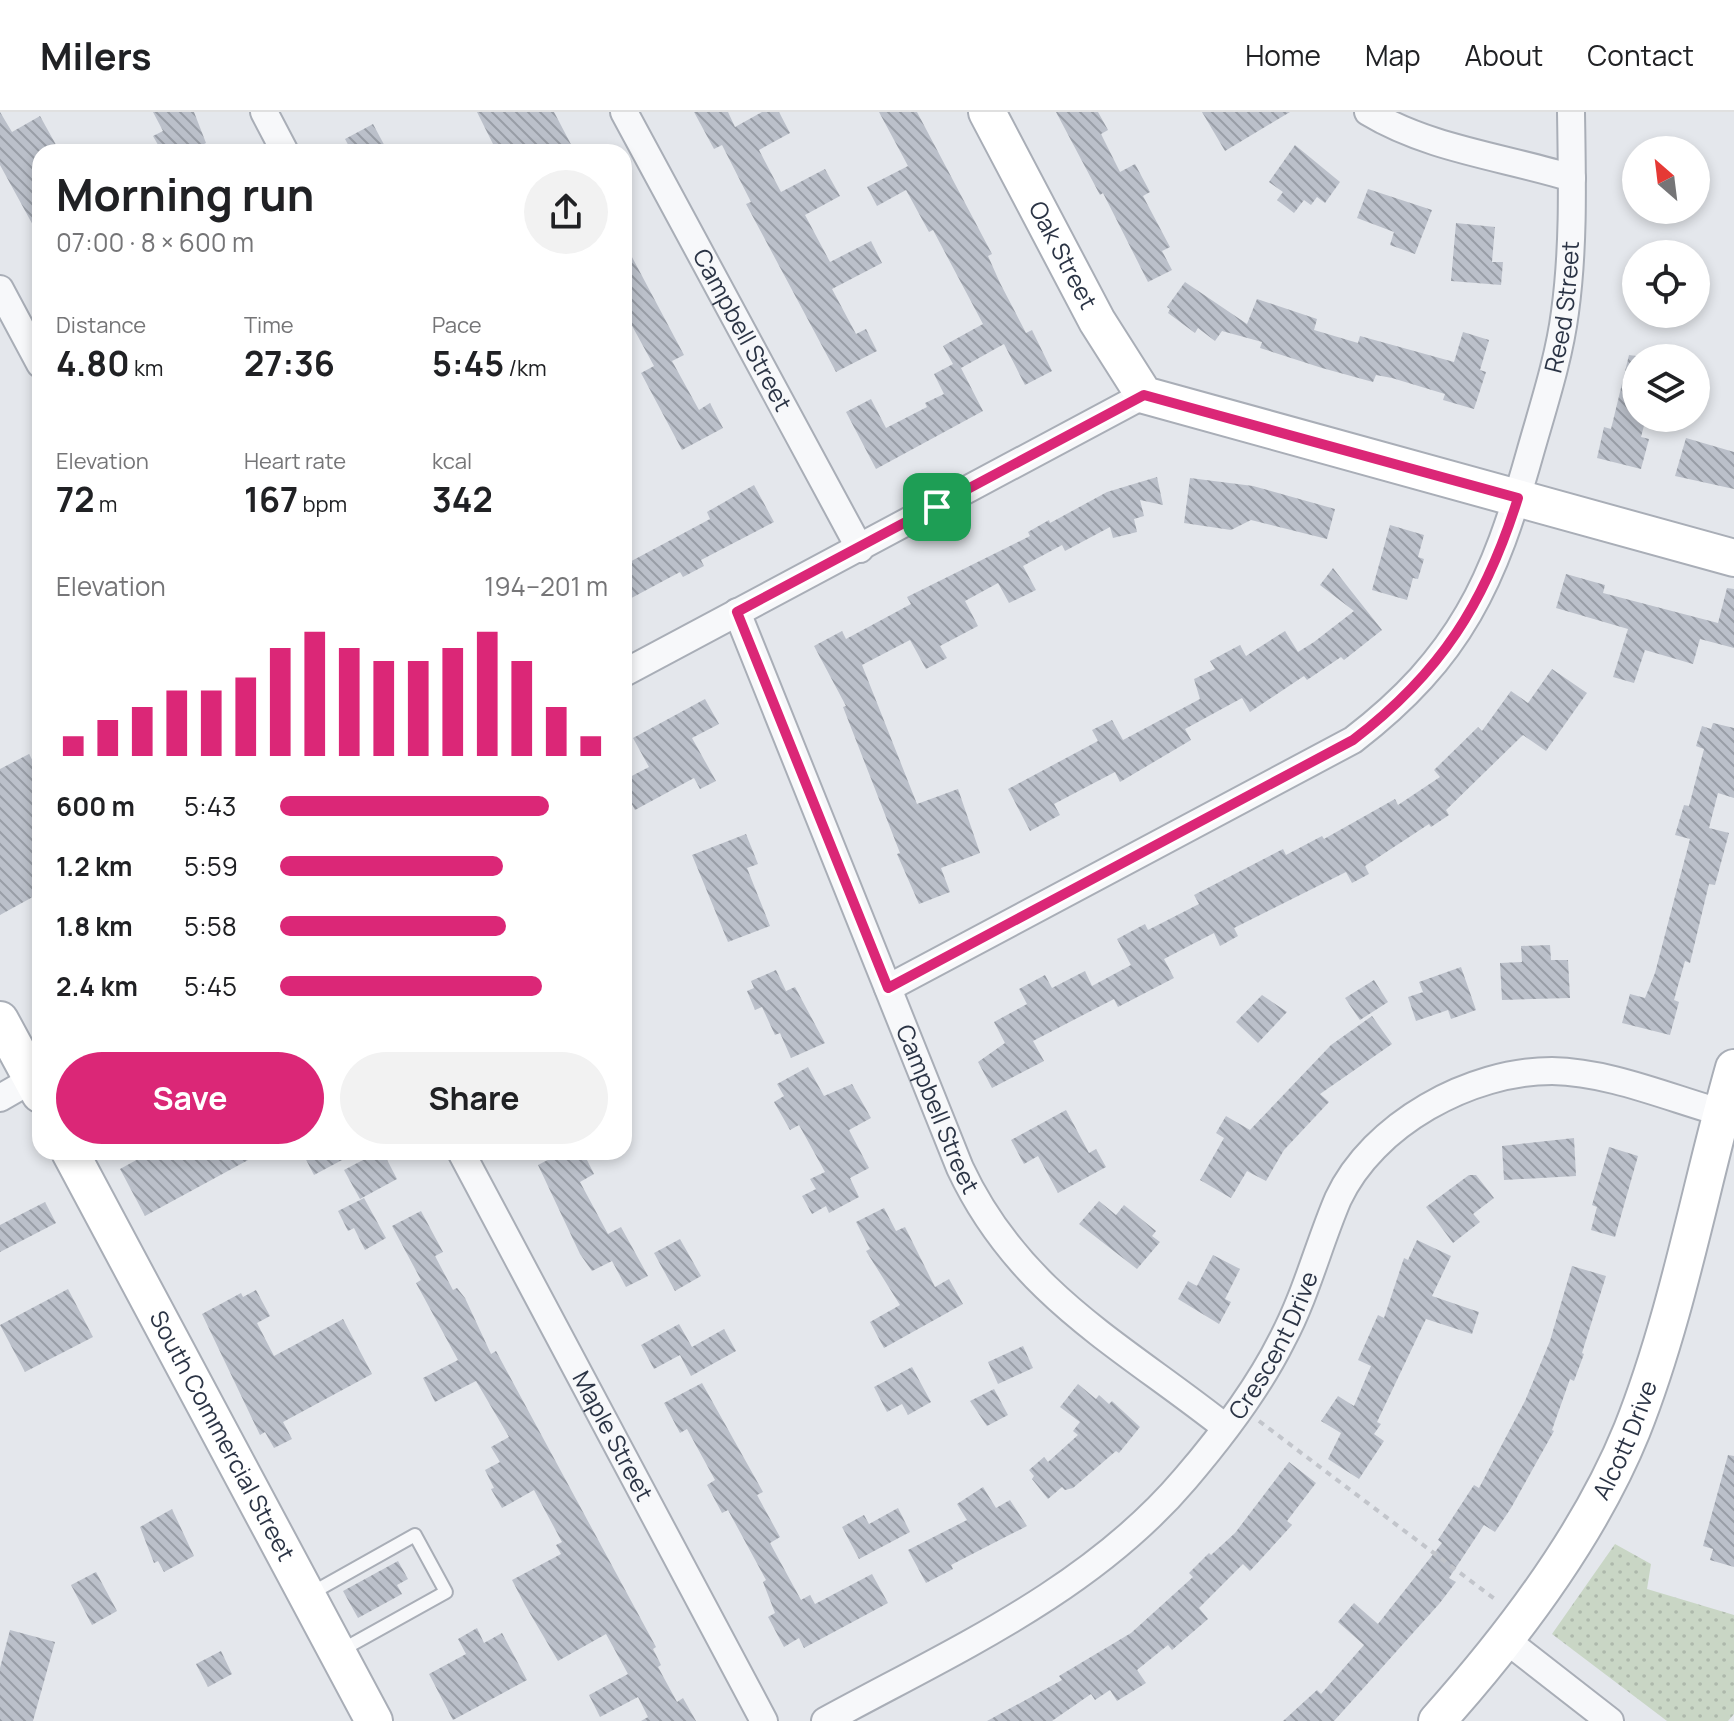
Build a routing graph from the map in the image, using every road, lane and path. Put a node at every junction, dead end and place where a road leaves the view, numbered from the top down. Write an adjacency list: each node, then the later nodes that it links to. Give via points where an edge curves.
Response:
1 (264, 112): 6 (street)
2 (624, 112): 12 (street, Campbell Street)
3 (987, 112): 10 (street, Oak Street, via 1097,321)
4 (1368, 112): 7 (street, via 1421,138)
5 (1571, 112): 7 (street, Reed Street)
6 (281, 144)
7 (1572, 178): 11 (street, Reed Street, via 1565,313)
8 (0, 289): 9 (street)
9 (32, 349)
10 (1144, 395): 11 (street); 12 (street)
11 (1518, 498): 13 (street); 16 (street, Reed Street, via 1501,550 1466,622 1426,675 1385,716 1319,760)
12 (860, 549): 14 (street)
13 (1734, 558)
14 (737, 612): 15 (street); 16 (street, Campbell Street)
15 (632, 669)
16 (888, 988): 26 (street, Campbell Street, via 974,1198 1012,1255 1067,1308)
17 (0, 1020): 19 (street)
18 (1734, 1068): 22 (street, Alcott Drive)
19 (32, 1074)
20 (32, 1085): 21 (street)
21 (0, 1098)
22 (1728, 1114): 26 (street, Crescent Drive, via 1604,1079 1554,1071 1505,1077 1431,1106 1382,1139 1353,1174 1282,1340); 29 (street, Alcott Drive, via 1631,1431 1557,1569)
23 (74, 1160): 27 (street, South Commercial Street)
24 (465, 1160): 32 (street, Maple Street)
25 (1253, 1416): 28 (path)
26 (1225, 1427): 33 (street, Crescent Drive, via 1135,1530 1062,1589)
27 (307, 1596): 30 (street, South Commercial Street); 30 (lane, via 415,1535 446,1592)
28 (1496, 1600)
29 (1506, 1640): 34 (street, Alcott Drive); 35 (street)
30 (337, 1653): 31 (street, South Commercial Street)
31 (374, 1721)
32 (764, 1721)
33 (825, 1721)
34 (1437, 1721)
35 (1610, 1721)

